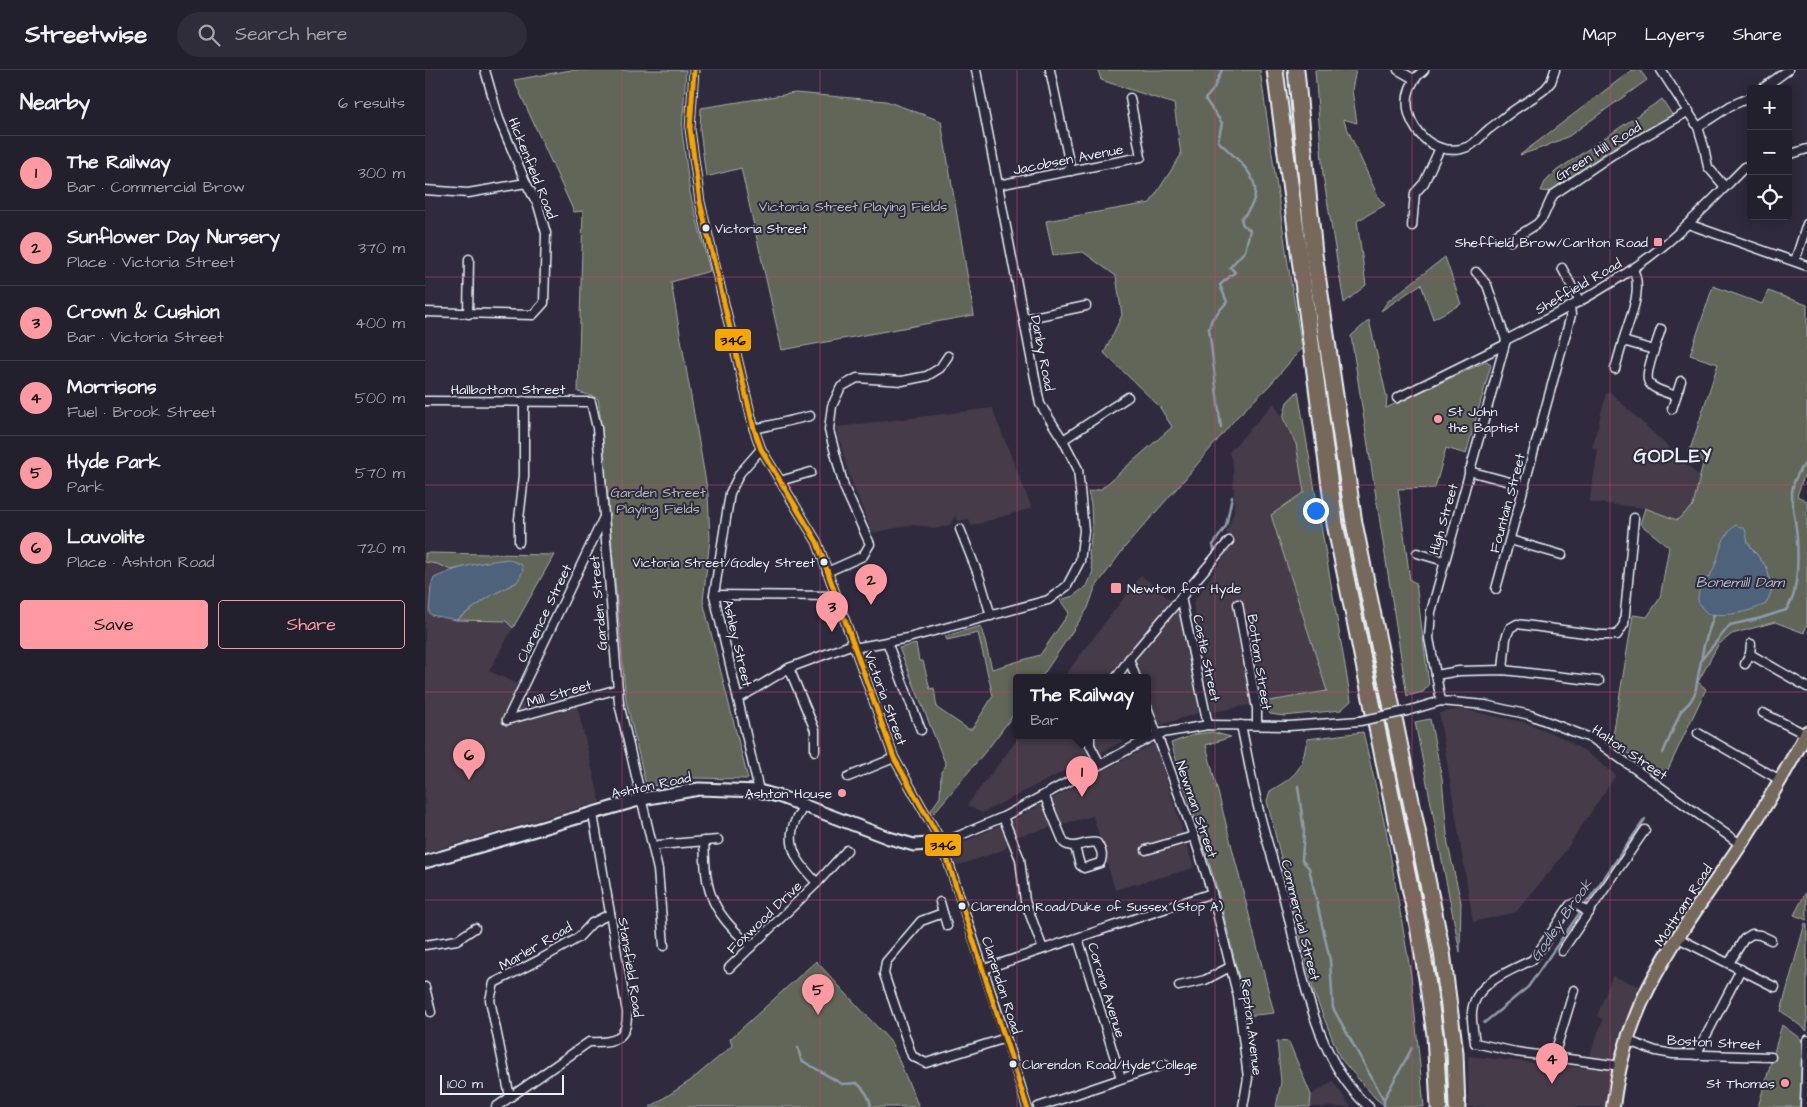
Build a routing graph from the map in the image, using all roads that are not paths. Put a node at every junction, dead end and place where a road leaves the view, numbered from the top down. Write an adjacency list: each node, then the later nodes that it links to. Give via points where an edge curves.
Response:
1 (485, 70): 23 (street, Hickenfield Road, via 499,118)
2 (693, 70): 59 (street, Victoria Street, via 690,129 699,202)
3 (976, 70): 24 (street, Danby Road)
4 (1049, 70): 22 (street)
5 (1275, 70): 174 (highway, via 1335,524 1424,962 1435,1035)
6 (1296, 70): 175 (highway, via 1314,254 1352,514 1442,952 1455,1053)
7 (1398, 70): 12 (street)
8 (1424, 70): 12 (street)
9 (1555, 70): 18 (street, via 1545,89 1493,126 1476,143 1459,149)
10 (1661, 70): 16 (street)
11 (1789, 70): 13 (street)
12 (1414, 79): 18 (street, via 1407,97 1411,121 1423,137)
13 (1768, 85)
14 (1130, 98): 22 (street, Jacobsen Avenue, via 1141,157)
15 (1747, 99): 17 (street)
16 (1689, 112): 17 (street); 31 (street, Green Hill Road, via 1612,155 1553,195 1537,224)
17 (1698, 127): 25 (street, via 1708,167)
18 (1440, 148): 29 (street, via 1424,183 1415,193)
19 (1807, 149): 20 (street)
20 (1792, 154)
21 (1747, 166): 25 (street, Sheffield Road)
22 (1071, 171): 24 (street, Jacobsen Avenue)
23 (526, 183): 26 (street, via 468,193); 42 (street, Hickenfield Road, via 538,205 546,233 544,303 533,315)
24 (998, 185): 43 (street, Danby Road)
25 (1725, 186): 27 (street, Sheffield Road)
26 (425, 190)
27 (1688, 224): 33 (street); 36 (street, Sheffield Road)
28 (1807, 224): 30 (street)
29 (1413, 226)
30 (1805, 237): 33 (street)
31 (1510, 241)
32 (469, 259): 42 (street)
33 (1795, 261): 34 (street)
34 (1807, 266)
35 (1562, 268): 38 (street)
36 (1633, 269): 38 (street, Sheffield Road); 45 (street, via 1636,293)
37 (1476, 272): 46 (street, via 1487,284)
38 (1580, 302): 40 (street, Sheffield Road)
39 (1086, 306): 43 (street)
40 (1570, 307): 46 (street, Sheffield Road); 65 (street, Fountain Street, via 1571,315)
41 (425, 312): 42 (street, Hickenfield Road)
42 (468, 314)
43 (1023, 319): 60 (street, Danby Road, via 1040,404)
44 (1661, 329): 47 (street)
45 (1623, 341): 47 (street); 49 (street)
46 (1505, 343): 53 (street, Sheffield Road); 62 (street, High Street)
47 (1654, 350): 51 (street, via 1648,382 1655,389)
48 (948, 356): 75 (street, via 940,368 927,376 902,380 857,378 841,387 832,406 829,430 844,487 870,544 863,556)
49 (1615, 369)
50 (1681, 381): 51 (street)
51 (1676, 396): 57 (street)
52 (1129, 397): 60 (street)
53 (1397, 398)
54 (425, 401): 55 (street, Hallbottom Street)
55 (524, 402): 56 (street, Hallbottom Street); 70 (street, via 524,476)
56 (591, 402): 66 (street, Garden Street, via 597,428)
57 (1672, 409)
58 (810, 416): 59 (street)
59 (754, 429): 61 (street, Victoria Street)
60 (1063, 440): 81 (street, Danby Road, via 1078,469 1084,531 1080,561 1067,586 1048,600)
61 (761, 448): 64 (street, Victoria Street); 77 (street, Ashley Street, via 740,473 730,493)
62 (1469, 471): 65 (street); 74 (street, High Street)
63 (811, 472): 64 (street)
64 (780, 482): 75 (street, Victoria Street, via 817,542)
65 (1525, 486): 69 (street, Fountain Street)
66 (604, 517): 95 (street, Garden Street); 100 (street, Clarence Street)
67 (1634, 518): 89 (street, via 1624,624 1617,635 1517,624 1510,628 1506,638)
68 (960, 529): 81 (street)
69 (1510, 540): 73 (street); 76 (street, Fountain Street)
70 (519, 542)
71 (1229, 542): 79 (street)
72 (1417, 552): 74 (street)
73 (1562, 555)
74 (1444, 561): 92 (street, High Street, via 1431,612 1429,638)
75 (827, 572): 78 (street, Victoria Street)
76 (1496, 589)
77 (714, 595): 78 (street); 96 (street, Ashley Street)
78 (836, 596): 84 (street, Victoria Street)
79 (1181, 597): 86 (street); 101 (street, Castle Street)
80 (1238, 604): 103 (street, Bottom Street)
81 (991, 616): 82 (street, Danby Road)
82 (887, 642): 84 (street, Danby Road); 104 (street)
83 (1751, 644): 85 (street)
84 (853, 646): 88 (street, Danby Road); 112 (street, Victoria Street)
85 (1750, 654): 87 (street); 94 (street)
86 (1129, 659): 90 (street); 91 (street)
87 (1745, 664)
88 (789, 668): 96 (street, Danby Road); 111 (street, via 815,730)
89 (1503, 670): 92 (street); 93 (street)
90 (1119, 674)
91 (1135, 674)
92 (1436, 675): 97 (street, High Street)
93 (1599, 681)
94 (1807, 687)
95 (618, 689): 100 (street, Mill Street); 118 (street, Garden Street)
96 (738, 698): 116 (street, Ashley Street)
97 (1441, 701): 103 (street, Halton Street, bridge, via 1360,721); 127 (street, Halton Street, via 1485,705 1530,715 1593,739)
98 (1763, 713): 107 (street)
99 (1151, 718): 106 (street, Newman Street)
100 (507, 720)
101 (1208, 725): 102 (street, Halton Street); 106 (street, Halton Street)
102 (1241, 725): 103 (street, Halton Street); 173 (street, Commercial Street, via 1259,812 1307,997 1334,1064 1353,1092)
103 (1257, 725)
104 (921, 730)
105 (1698, 733): 115 (street)
106 (1157, 734): 108 (street, Halton Street); 123 (street, Newman Street)
107 (1807, 734): 115 (main road, Mottram Road)
108 (1151, 737)
109 (1090, 739): 113 (street)
110 (1148, 739): 113 (street, Halton Street)
111 (815, 751)
112 (894, 758): 114 (street); 126 (street, Victoria Street)
113 (1100, 764): 117 (street, Halton Street)
114 (848, 777)
115 (1780, 780): 127 (main road, Mottram Road)
116 (759, 791): 118 (street, Ashton Road, via 699,789); 119 (street, Ashton Road)
117 (1044, 795): 121 (street, Halton Street); 129 (street, via 1064,843)
118 (642, 800): 120 (street, Ashton Road); 145 (street, Garden Street, via 658,870)
119 (803, 806): 126 (street, Ashton Road, via 914,845); 133 (street, Foxwood Drive, via 793,827 792,843 798,863)
120 (593, 814): 132 (street, Ashton Road); 138 (street, Stansfield Road)
121 (1003, 817): 126 (street, Halton Street); 147 (street, via 1020,859 1025,901)
122 (1645, 830): 137 (street)
123 (1194, 836): 131 (street); 134 (street, Newman Street)
124 (718, 840): 125 (street)
125 (704, 841): 128 (street); 146 (street, via 711,896 727,923)
126 (942, 843): 152 (street, Clarendon Road)
127 (1740, 844): 142 (main road, Mottram Road)
128 (659, 845)
129 (1075, 847)
130 (847, 850): 133 (street)
131 (1146, 850)
132 (425, 862)
133 (817, 883): 146 (street, Foxwood Drive)
134 (1212, 893): 141 (street); 150 (street, Repton Avenue)
135 (939, 902): 136 (street)
136 (943, 913): 139 (street); 159 (street, via 921,921 884,967 912,1056 926,1063)
137 (1588, 913): 148 (street); 163 (street, via 1575,904 1570,905 1532,960 1489,983 1481,991 1471,1014 1475,1043)
138 (610, 914): 168 (street, Marler Road, via 592,923 578,938 494,983 490,1000); 168 (street, Stansfield Road, via 627,1012 627,1024 621,1036 607,1043 589,1042)
139 (947, 926)
140 (475, 928): 144 (street, via 457,940)
141 (1078, 938): 147 (street); 167 (street, Corona Avenue)
142 (1678, 938): 149 (street); 160 (main road, Mottram Road, via 1649,987)
143 (1771, 940): 149 (street, via 1752,934 1744,939)
144 (425, 945)
145 (664, 946)
146 (751, 947): 151 (street, Foxwood Drive)
147 (1043, 949): 152 (street)
148 (1562, 951)
149 (1729, 963): 153 (street)
150 (1230, 967): 154 (street, via 1205,980); 172 (street, Repton Avenue, via 1238,997 1248,1078)
151 (729, 968)
152 (984, 969): 159 (street, Clarendon Road)
153 (1741, 969): 155 (street); 162 (street)
154 (1179, 986)
155 (1775, 987)
156 (425, 988): 158 (street)
157 (1573, 990): 163 (street)
158 (431, 1012)
159 (1007, 1038): 170 (street, Clarendon Road)
160 (1628, 1040): 162 (street, Boston Street, via 1664,1052); 166 (main road, Mottram Road)
161 (1807, 1040): 177 (street)
162 (1695, 1055): 164 (street, Boston Street)
163 (1554, 1056): 166 (street)
164 (1771, 1057)
165 (1165, 1064): 167 (street)
166 (1621, 1066): 176 (main road, Mottram Road)
167 (1121, 1078): 171 (street)
168 (510, 1098): 169 (street, Stansfield Road)
169 (496, 1107)
170 (1027, 1107)
171 (1038, 1107)
172 (1243, 1107)
173 (1369, 1107)
174 (1439, 1107)
175 (1457, 1107)
176 (1613, 1107)
177 (1805, 1107)

